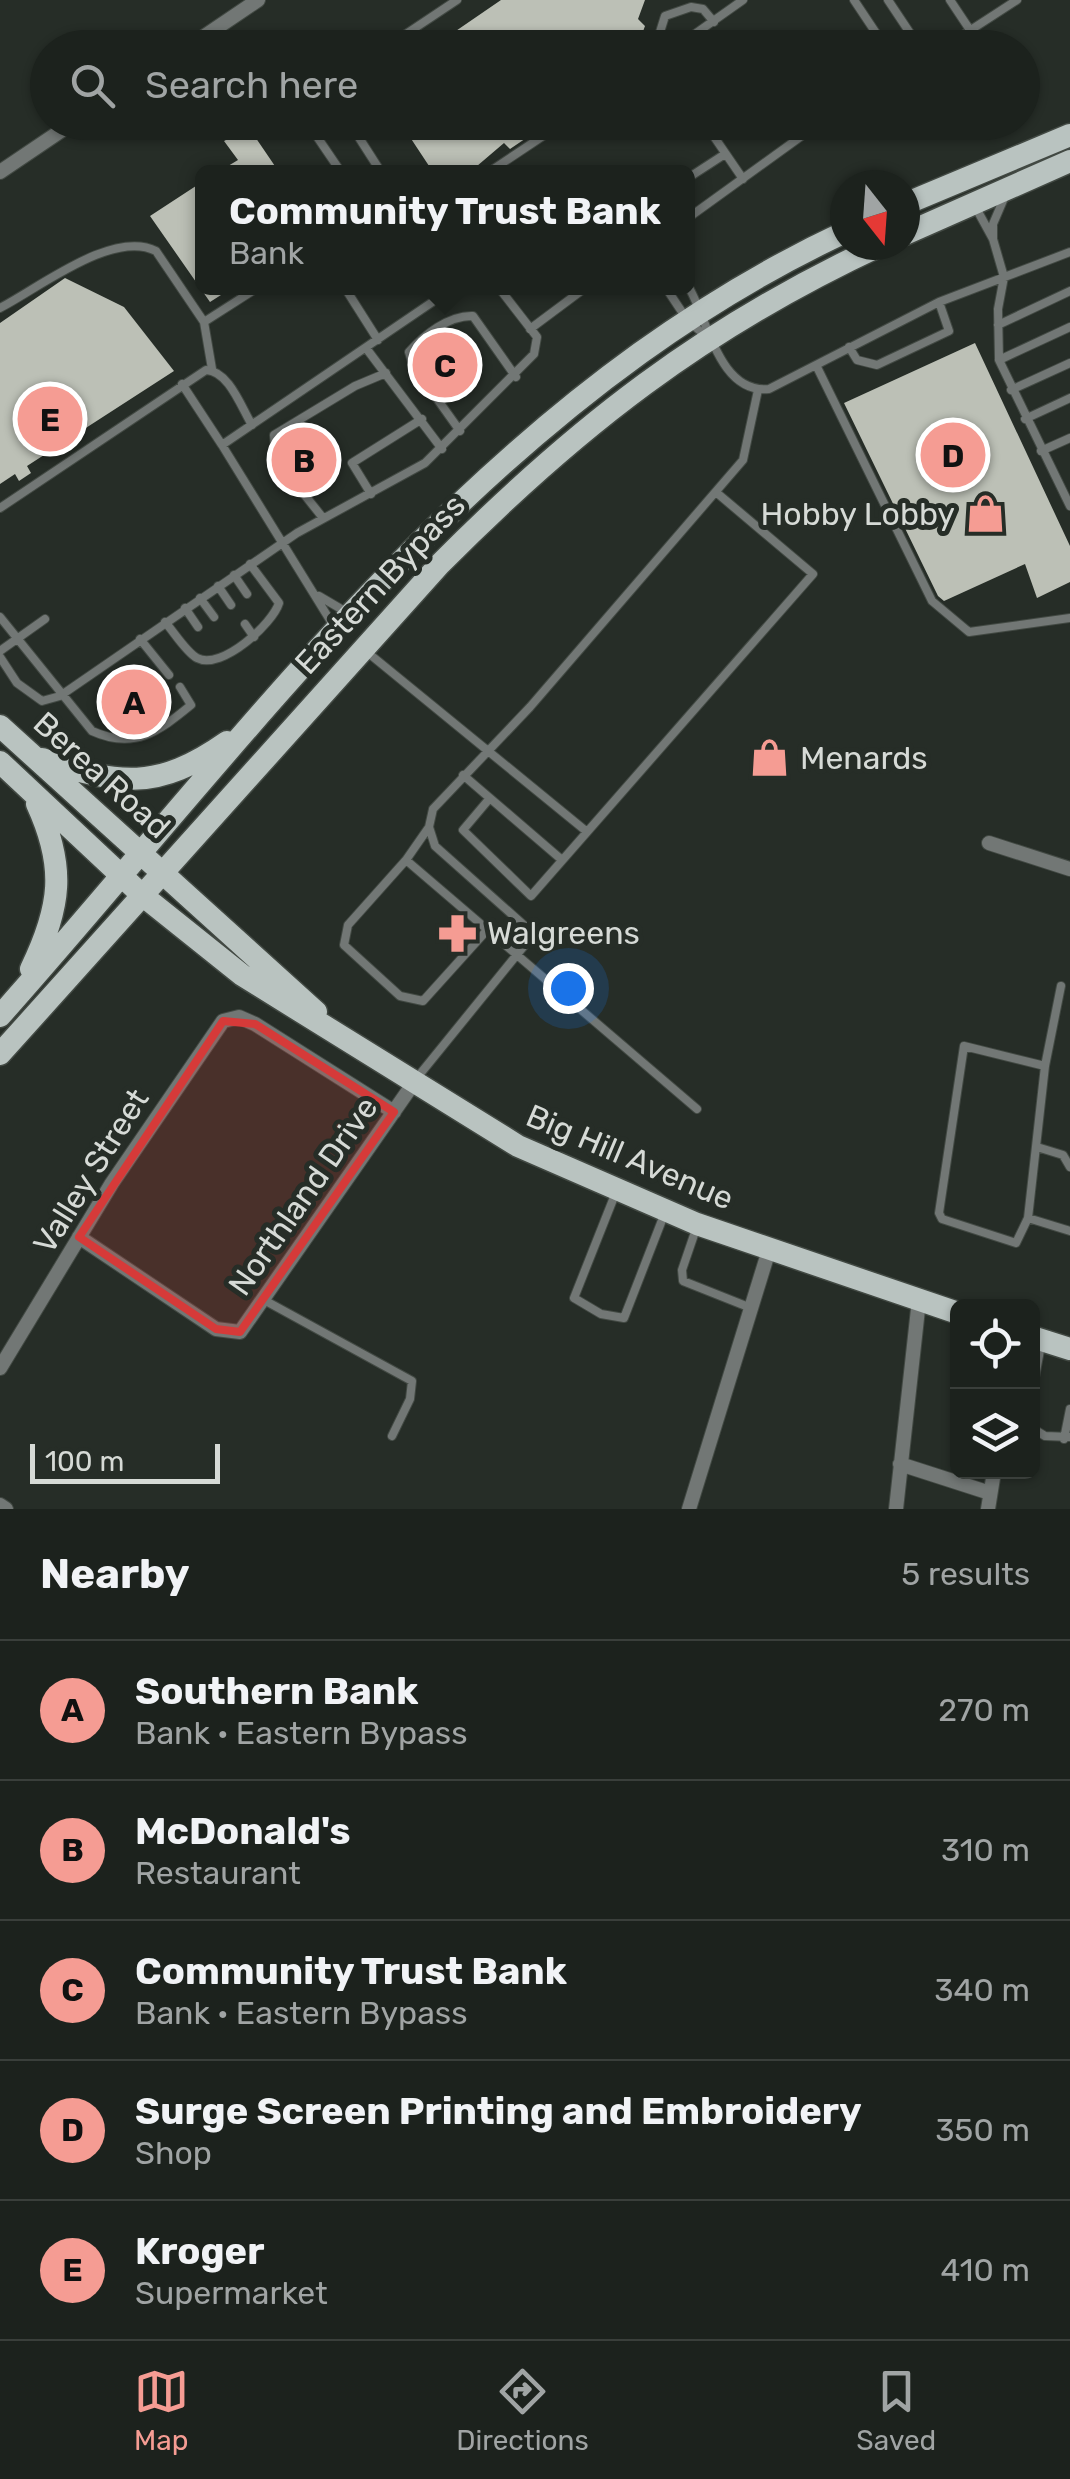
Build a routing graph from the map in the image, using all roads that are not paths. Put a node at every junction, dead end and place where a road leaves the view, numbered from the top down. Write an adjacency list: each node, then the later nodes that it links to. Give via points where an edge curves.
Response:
1 (258, 0): 9 (street)
2 (457, 0): 10 (lane)
3 (743, 0): 8 (lane)
4 (854, 0): 13 (lane)
5 (888, 0): 14 (lane)
6 (1017, 0): 15 (lane)
7 (955, 2): 15 (lane)
8 (714, 22): 11 (lane, via 704,9 674,10); 12 (lane)
9 (214, 30)
10 (412, 30)
11 (660, 30)
12 (702, 30)
13 (874, 30)
14 (908, 30)
15 (970, 30)
16 (1070, 137): 32 (main road); 33 (main road, via 1044,159 984,183)
17 (47, 140): 28 (street)
18 (319, 140): 25 (lane)
19 (361, 140): 26 (lane)
20 (539, 140): 27 (lane)
21 (716, 140): 23 (lane)
22 (796, 140): 30 (lane)
23 (725, 154): 29 (lane); 30 (lane)
24 (1070, 161): 31 (main road)
25 (336, 165)
26 (377, 165)
27 (504, 165)
28 (0, 172)
29 (695, 173)
30 (742, 179): 34 (lane)
31 (1010, 188): 33 (main road); 36 (lane)
32 (920, 198)
33 (974, 204): 35 (main road); 36 (lane)
34 (695, 213)
35 (920, 227)
36 (992, 239): 40 (lane)
37 (830, 240): 51 (main road, Eastern Bypass)
38 (1070, 252): 40 (lane)
39 (851, 260): 56 (main road, Eastern Bypass)
40 (1004, 277): 49 (lane); 53 (lane)
41 (1070, 291): 53 (lane)
42 (247, 295): 52 (lane)
43 (350, 295): 57 (lane)
44 (443, 295): 57 (lane)
45 (504, 295): 55 (lane)
46 (573, 295): 55 (lane)
47 (673, 295): 51 (lane)
48 (690, 295): 51 (lane)
49 (939, 302): 58 (lane); 58 (lane, via 949,331 877,365 857,360)
50 (0, 308): 52 (lane, via 121,245 147,246)
51 (695, 316): 56 (lane); 56 (lane); 99 (main road, Eastern Bypass, via 553,418 452,508)
52 (204, 322): 63 (lane)
53 (998, 325): 60 (lane)
54 (1070, 327): 60 (lane)
55 (530, 329): 65 (lane, via 536,348)
56 (710, 339): 67 (lane, via 735,376); 108 (main road, Eastern Bypass, via 567,442 440,564)
57 (378, 340): 59 (lane)
58 (849, 347): 62 (lane)
59 (366, 348): 64 (lane); 72 (lane)
60 (999, 360): 68 (lane)
61 (1070, 363): 68 (lane)
62 (816, 364): 67 (lane); 96 (lane, via 932,601 969,632)
63 (212, 369): 66 (lane); 72 (lane)
64 (386, 374): 71 (lane); 84 (lane, via 274,436 276,459)
65 (516, 376): 73 (lane); 73 (lane, via 473,316 445,323 418,341 410,352 413,365)
66 (182, 384): 75 (lane); 83 (lane)
67 (758, 390): 80 (lane, via 743,460)
68 (1011, 390): 70 (lane)
69 (1070, 398): 70 (lane)
70 (1025, 419): 77 (lane)
71 (422, 420): 76 (lane); 81 (lane, via 352,463)
72 (252, 425): 75 (lane)
73 (460, 432): 76 (lane)
74 (1070, 438): 77 (lane)
75 (222, 444): 85 (lane)
76 (442, 449): 81 (lane)
77 (1042, 451): 79 (lane)
78 (1070, 476): 79 (lane)
79 (1057, 482): 82 (lane)
80 (717, 493): 117 (lane, via 530,708); 124 (lane, via 813,574)
81 (370, 494): 84 (lane)
82 (1070, 506)
83 (0, 508)
84 (323, 518): 85 (lane)
85 (284, 542): 86 (lane); 89 (lane)
86 (250, 564): 87 (lane); 102 (lane, via 279,604)
87 (234, 575): 88 (lane); 90 (lane)
88 (218, 586): 91 (lane); 92 (lane)
89 (315, 593): 99 (lane); 99 (lane)
90 (247, 594)
91 (200, 598): 93 (lane); 95 (lane)
92 (231, 605)
93 (185, 608): 98 (lane); 101 (lane)
94 (0, 618): 104 (lane)
95 (214, 618)
96 (1070, 618)
97 (45, 619): 104 (lane)
98 (165, 622): 105 (lane); 110 (lane, via 196,658)
99 (341, 622): 115 (main road, Eastern Bypass); 116 (main road, via 348,638 340,661)
100 (245, 624): 102 (lane)
101 (198, 627)
102 (254, 637): 107 (lane)
103 (228, 638): 107 (lane)
104 (16, 639): 109 (lane); 113 (lane)
105 (140, 639): 111 (lane); 113 (lane)
106 (211, 646): 110 (lane)
107 (236, 649): 110 (lane)
108 (363, 650): 116 (main road, Eastern Bypass); 117 (lane)
109 (0, 654): 113 (lane, via 18,683 42,701)
110 (218, 656)
111 (170, 675)
112 (180, 687): 113 (lane, via 191,705 158,732 134,740 92,731)
113 (60, 696)
114 (0, 726): 118 (main road, Berea Road)
115 (250, 726): 118 (main road, via 194,766 154,779 100,778); 126 (main road, Eastern Bypass)
116 (293, 726): 130 (main road, Eastern Bypass)
117 (485, 750): 120 (lane); 124 (lane)
118 (33, 756): 126 (main road, Berea Road)
119 (0, 762): 121 (main road, Berea Road)
120 (463, 775): 122 (lane); 123 (lane, via 434,809)
121 (32, 792): 131 (main road, Berea Road); 136 (main road, via 54,841 58,876 46,938)
122 (490, 798): 128 (lane); 128 (lane, via 462,830 532,896)
123 (429, 827): 127 (lane); 134 (lane, via 435,846 526,927 528,941)
124 (586, 830): 128 (lane)
125 (989, 843): 129 (street)
126 (143, 856): 130 (main road, Berea Road); 131 (main road, Eastern Bypass)
127 (406, 860): 133 (lane); 133 (lane, via 348,925 344,945 400,996 423,1002)
128 (562, 860)
129 (1069, 866)
130 (161, 873): 132 (main road, Eastern Bypass); 137 (main road, Big Hill Avenue)
131 (123, 878): 132 (main road, Big Hill Avenue); 136 (main road, Eastern Bypass)
132 (142, 895): 137 (main road, Big Hill Avenue, via 242,976); 138 (main road, Eastern Bypass)
133 (488, 930): 134 (lane)
134 (517, 956): 140 (lane); 141 (lane)
135 (1061, 986): 139 (lane)
136 (8, 1007)
137 (336, 1032): 140 (main road, Big Hill Avenue)
138 (0, 1054)
139 (1045, 1066): 143 (lane); 147 (lane, via 964,1046 939,1214 1016,1243)
140 (412, 1084): 142 (street, Northland Drive); 145 (main road, Big Hill Avenue, via 518,1146)
141 (697, 1109)
142 (394, 1112): 150 (street, Valley Street, via 238,1017 223,1021); 152 (street, Northland Drive)
143 (1037, 1146): 144 (lane, via 1063,1154); 147 (lane)
144 (1070, 1166)
145 (616, 1192): 146 (main road, Big Hill Avenue); 146 (lane, via 574,1298 602,1314 624,1318)
146 (666, 1212): 148 (main road, Big Hill Avenue)
147 (1028, 1218): 149 (lane)
148 (698, 1224): 151 (main road, Big Hill Avenue); 154 (lane, via 681,1276 688,1286)
149 (1070, 1231)
150 (79, 1238): 152 (street, Northland Drive, via 206,1323 234,1334); 158 (street, Valley Street)
151 (770, 1250): 153 (main road, Big Hill Avenue); 154 (street)
152 (264, 1300): 161 (lane, via 412,1380)
153 (919, 1300): 155 (main road, Big Hill Avenue); 163 (street)
154 (751, 1308): 165 (street)
155 (950, 1310)
156 (1040, 1340): 157 (main road)
157 (1070, 1349)
158 (0, 1368)
159 (1070, 1409): 162 (lane)
160 (1040, 1430): 162 (lane)
161 (392, 1436)
162 (1067, 1438)
163 (900, 1464): 164 (street); 166 (street)
164 (989, 1501)
165 (689, 1509)
166 (896, 1509)

